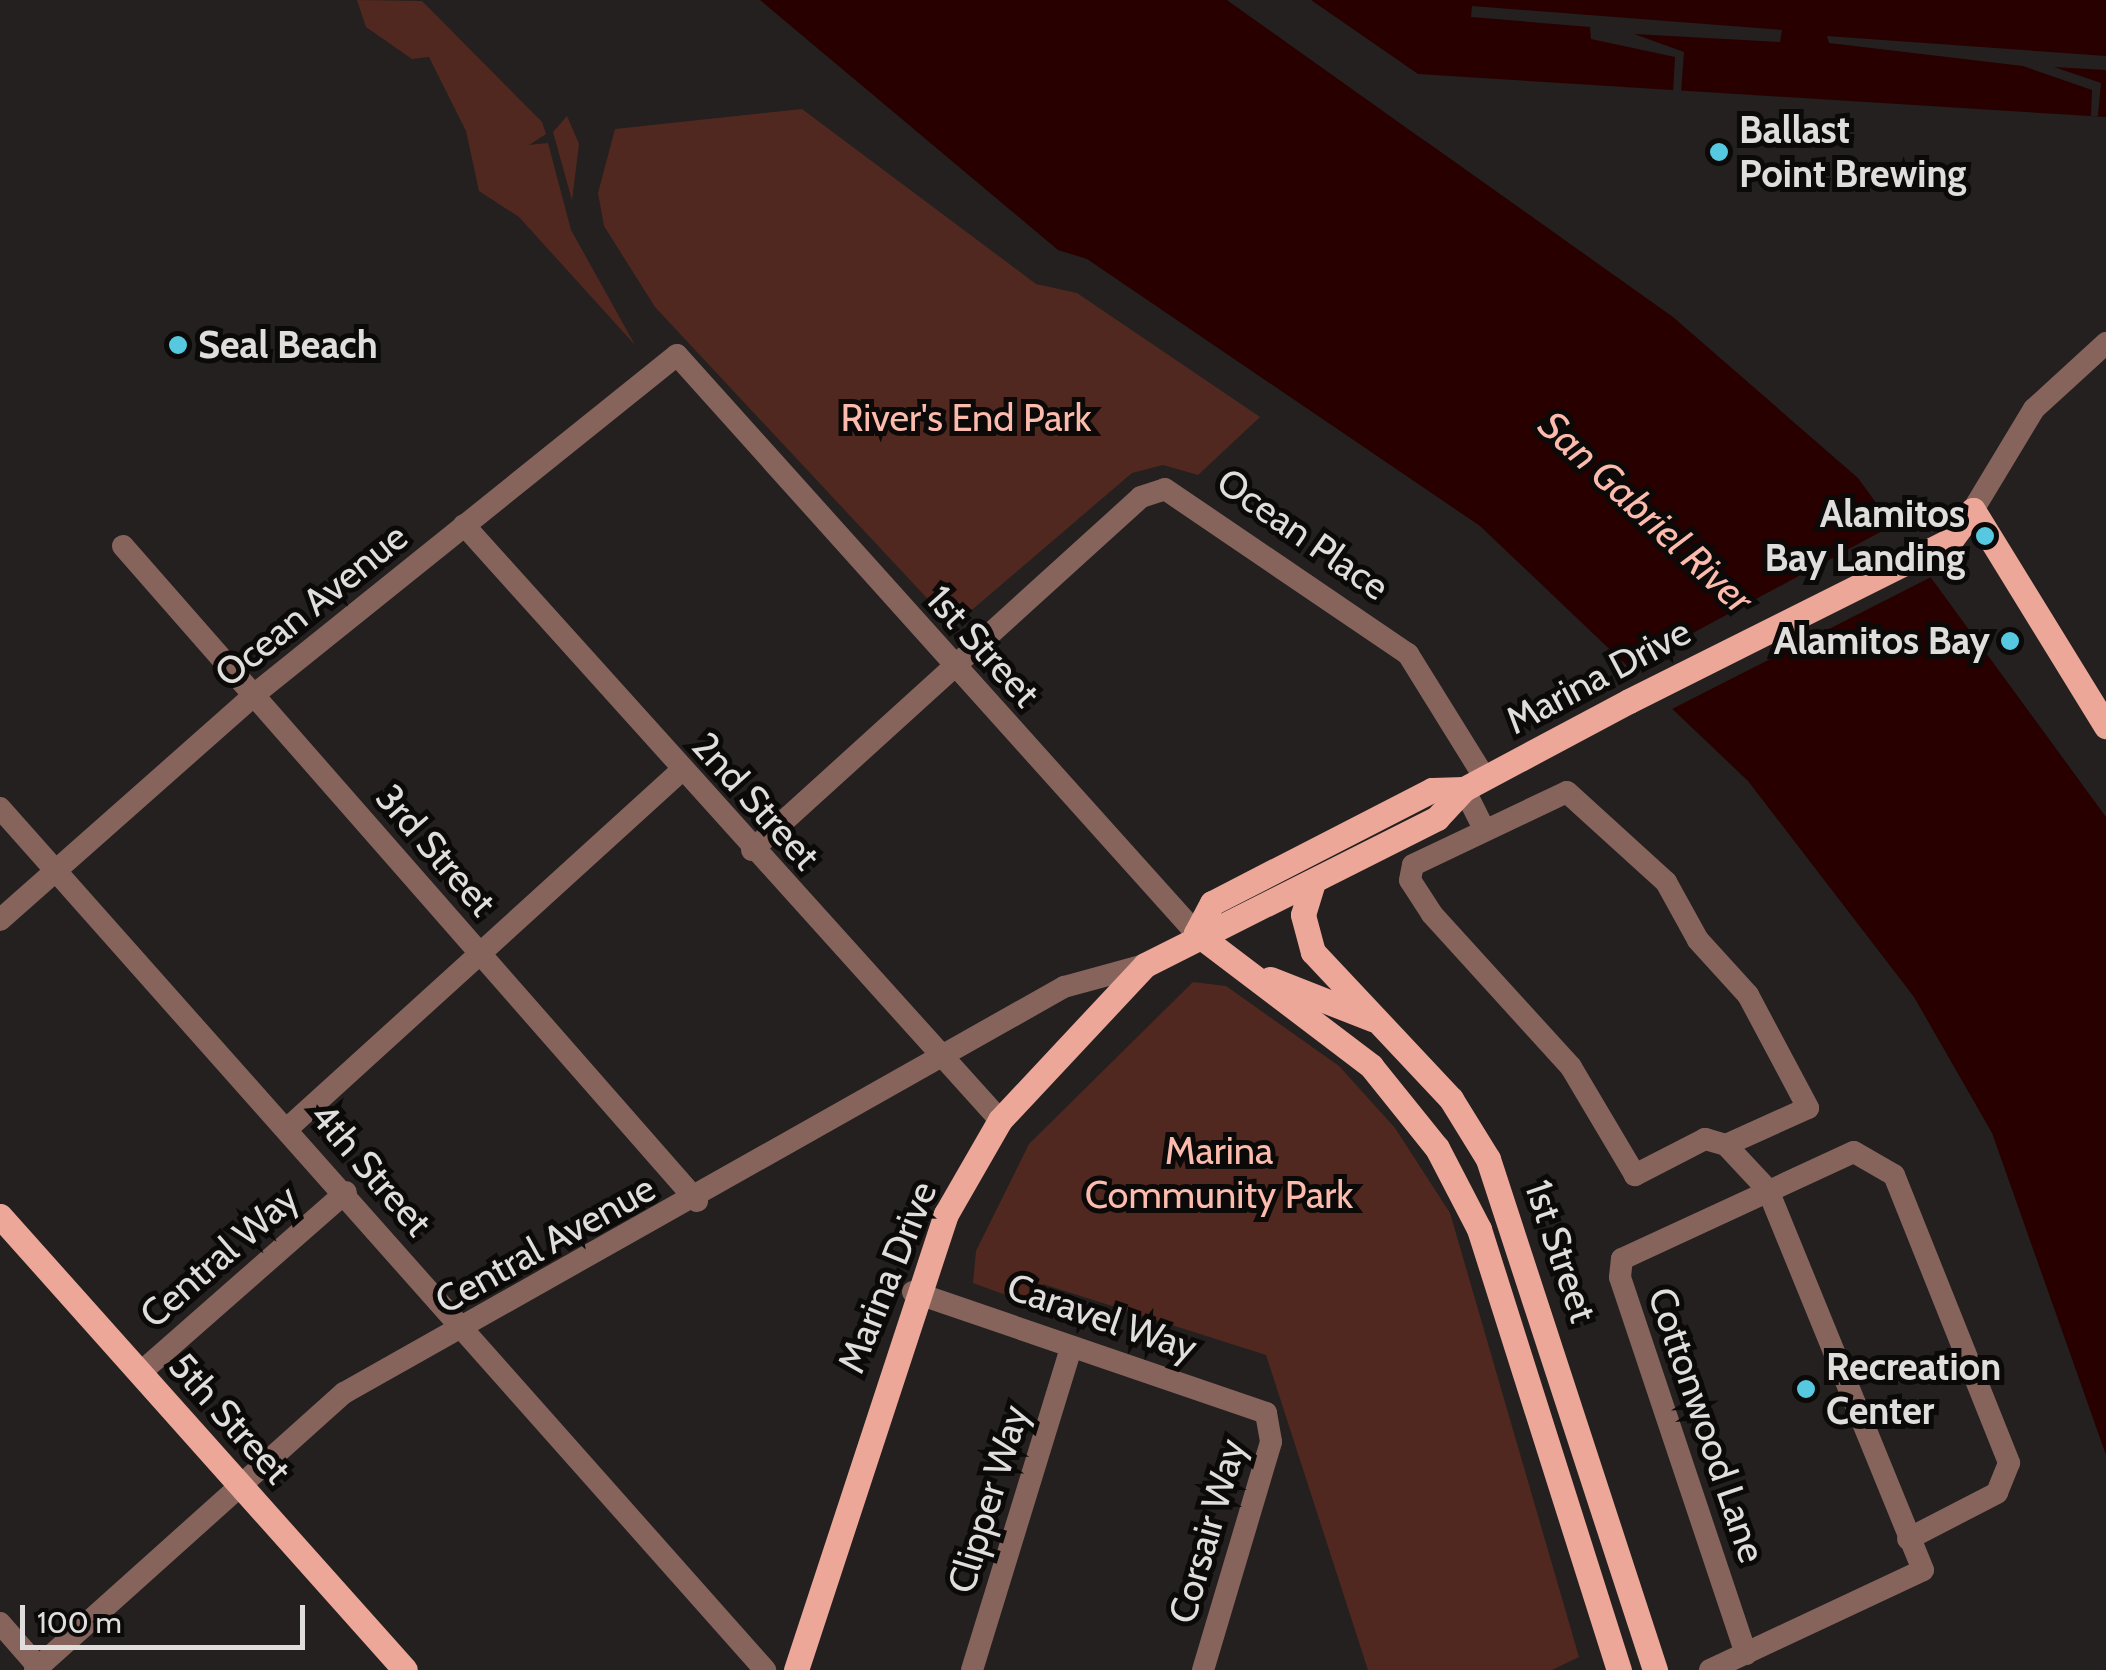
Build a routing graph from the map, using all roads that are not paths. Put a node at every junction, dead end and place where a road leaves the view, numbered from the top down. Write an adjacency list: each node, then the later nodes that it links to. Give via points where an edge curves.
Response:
1 (2106, 343): 3 (street, via 2034,409)
2 (677, 356): 4 (street, Ocean Avenue); 6 (street, 1st Street)
3 (1973, 510): 8 (main road); 10 (main road, Marina Drive, via 1950,540)
4 (464, 525): 7 (street, Ocean Avenue); 9 (street, 2nd Street)
5 (123, 546): 7 (street, 3rd Street)
6 (950, 666): 10 (street, Ocean Place, via 1141,497 1166,488 1408,654); 13 (street); 17 (street, 1st Street)
7 (255, 694): 14 (street, Ocean Avenue); 18 (street, 3rd Street)
8 (2106, 726)
9 (682, 770): 13 (street, 2nd Street); 18 (street, Central Way)
10 (1474, 783): 12 (street); 15 (main road, Marina Drive, via 1437,818); 17 (main road, Marina Drive, via 1432,790 1212,903)
11 (0, 808): 14 (street, 4th Street)
12 (1483, 827): 25 (street, via 1412,865 1410,880 1432,914 1571,1068 1630,1172 1704,1139); 25 (street, via 1567,792 1666,882 1698,940 1748,996 1808,1108)
13 (752, 850): 22 (street, 2nd Street)
14 (55, 870): 16 (street, Ocean Avenue); 24 (street, 4th Street)
15 (1313, 882): 17 (main road, Marina Drive, via 1231,927); 21 (main road, via 1302,915 1313,952)
16 (0, 920)
17 (1196, 933): 19 (main road, Marina Drive); 20 (main road, 1st Street)
18 (480, 954): 24 (street, Central Way); 28 (street, 3rd Street)
19 (1146, 966): 22 (street, Central Avenue, via 1064,987); 23 (main road, Marina Drive)
20 (1249, 972): 21 (main road, 1st Street); 45 (main road, 1st Street, via 1371,1066 1460,1189)
21 (1386, 1025): 46 (main road, 1st Street, via 1488,1159)
22 (943, 1058): 23 (street, 2nd Street); 28 (street, Central Avenue)
23 (1000, 1120): 30 (main road, Marina Drive)
24 (288, 1128): 27 (street, 4th Street)
25 (1726, 1144): 26 (street)
26 (1768, 1190): 36 (street); 36 (street, Cottonwood Lane, via 1854,1152 1875,1160 1894,1175 1952,1316 2008,1480); 38 (street, Cottonwood Lane, via 1622,1259 1618,1270)
27 (346, 1192): 31 (street, 4th Street); 33 (street, Central Way)
28 (697, 1201): 31 (street, Central Avenue)
29 (0, 1216): 33 (main road, 5th Street)
30 (913, 1292): 32 (street, Caravel Way); 42 (main road, Marina Drive)
31 (464, 1328): 35 (street, Central Avenue, via 344,1393); 41 (street, 4th Street)
32 (1071, 1349): 34 (street, Caravel Way); 43 (street, Clipper Way)
33 (140, 1374): 35 (main road, 5th Street)
34 (1266, 1413): 44 (street, Corsair Way, via 1271,1442)
35 (242, 1485): 39 (street, Central Avenue); 40 (main road, 5th Street)
36 (1908, 1539): 38 (street, via 1923,1570)
37 (0, 1624): 39 (street)
38 (1746, 1654): 47 (street)
39 (38, 1669)
40 (405, 1670)
41 (765, 1670)
42 (796, 1670)
43 (972, 1670)
44 (1203, 1670)
45 (1619, 1670)
46 (1654, 1670)
47 (1710, 1670)

